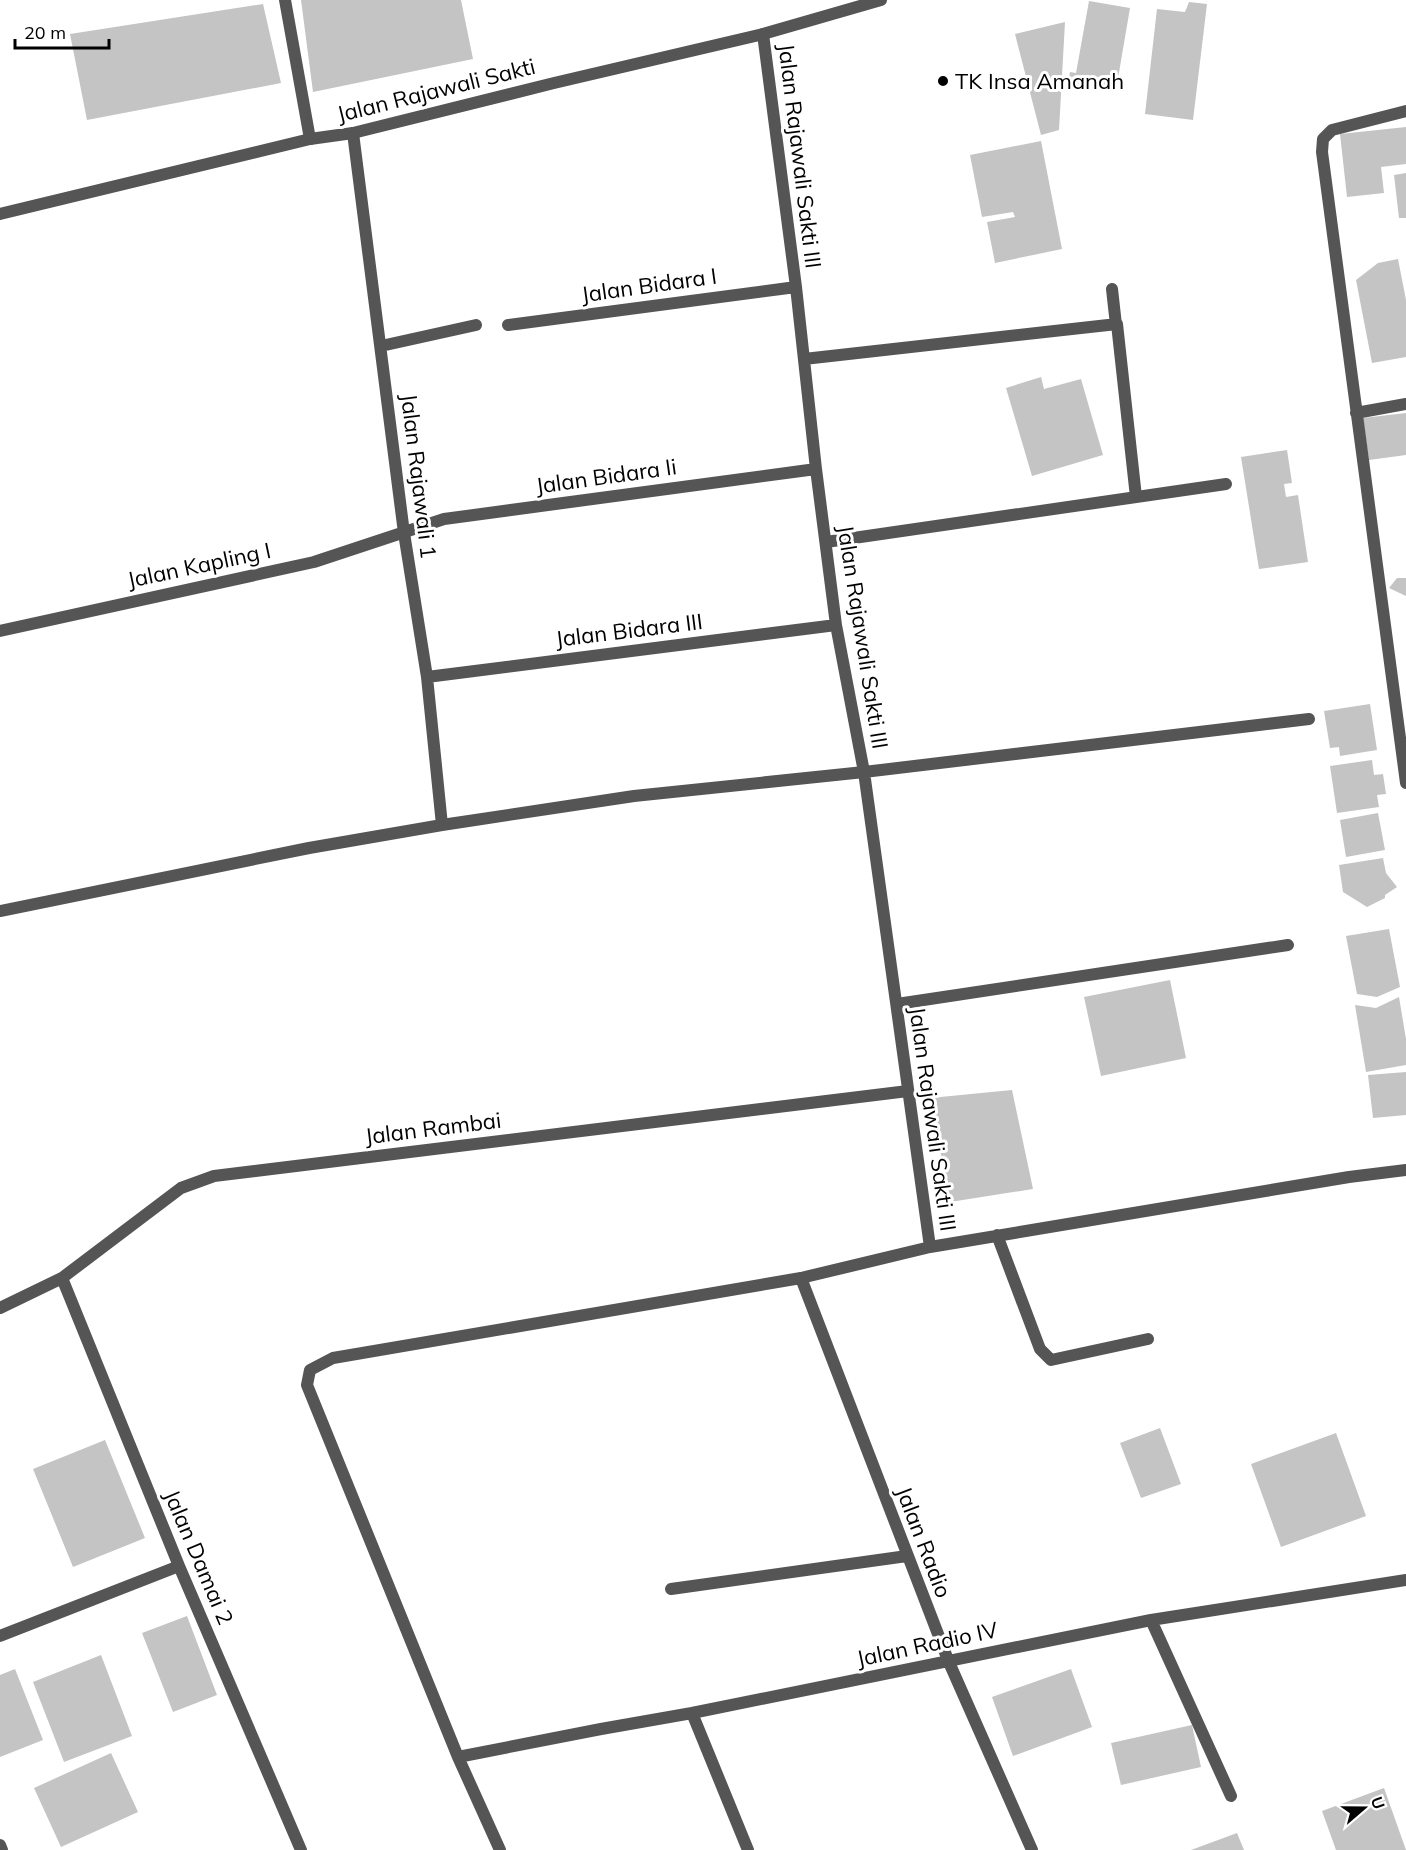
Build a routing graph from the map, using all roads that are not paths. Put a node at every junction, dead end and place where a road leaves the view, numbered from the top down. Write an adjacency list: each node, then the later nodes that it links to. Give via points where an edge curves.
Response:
1 (285, 0): 6 (street)
2 (881, 0): 3 (street, Jalan Rajawali Sakti)
3 (763, 33): 5 (street, Jalan Rajawali Sakti); 8 (street, Jalan Rajawali Sakti III)
4 (1406, 111): 16 (street, via 1332,130 1323,139)
5 (353, 133): 6 (street, Jalan Rajawali Sakti); 13 (street, Jalan Rajawali 1)
6 (310, 140): 7 (street, Jalan Rajawali Sakti)
7 (0, 214)
8 (796, 287): 11 (street, Jalan Bidara I); 14 (street, Jalan Rajawali Sakti III)
9 (1112, 289): 12 (street)
10 (476, 325): 13 (street)
11 (508, 325)
12 (1116, 325): 14 (street); 19 (street)
13 (381, 346): 20 (street, Jalan Rajawali 1)
14 (804, 358): 17 (street, Jalan Rajawali Sakti III)
15 (1406, 404): 16 (street)
16 (1356, 413): 27 (street)
17 (816, 469): 20 (street, Jalan Bidara Ii, via 444,519); 21 (street, Jalan Rajawali Sakti III)
18 (1226, 483): 19 (street)
19 (1136, 497): 21 (street)
20 (404, 533): 23 (street, Jalan Kapling I, via 314,562); 24 (street, Jalan Rajawali 1)
21 (826, 542): 22 (street, Jalan Rajawali Sakti III)
22 (836, 625): 24 (street, Jalan Bidara III); 26 (street, Jalan Rajawali Sakti III)
23 (0, 631)
24 (426, 677): 28 (street, Jalan Rajawali 1)
25 (1309, 719): 26 (street)
26 (864, 772): 28 (street, via 634,796); 31 (street, Jalan Rajawali Sakti III)
27 (1406, 783)
28 (442, 825): 29 (street)
29 (0, 911)
30 (1288, 945): 31 (street)
31 (897, 1004): 32 (street, Jalan Rajawali Sakti III)
32 (908, 1091): 35 (street, Jalan Rajawali Sakti III); 36 (street, Jalan Rambai, via 214,1176 181,1188)
33 (1406, 1170): 34 (street)
34 (997, 1235): 35 (street); 39 (street, via 1041,1349 1051,1360)
35 (930, 1247): 37 (street)
36 (62, 1278): 38 (street, Jalan Rambai); 41 (street, Jalan Damai 2)
37 (801, 1278): 40 (street, Jalan Radio); 48 (street, via 333,1359 310,1370 307,1385)
38 (0, 1308)
39 (1148, 1339)
40 (907, 1556): 43 (street); 46 (street, Jalan Radio)
41 (179, 1566): 45 (street); 52 (street, Jalan Damai 2)
42 (1406, 1581): 44 (street, Jalan Radio IV)
43 (671, 1589)
44 (1151, 1620): 46 (street, Jalan Radio IV); 49 (street)
45 (0, 1636)
46 (948, 1660): 47 (street, Jalan Radio IV); 55 (street, Jalan Radio)
47 (692, 1713): 48 (street, Jalan Radio IV); 54 (street)
48 (458, 1757): 53 (street)
49 (1231, 1796)
50 (0, 1845): 51 (street)
51 (2, 1850)
52 (301, 1850)
53 (500, 1850)
54 (748, 1850)
55 (1032, 1850)

